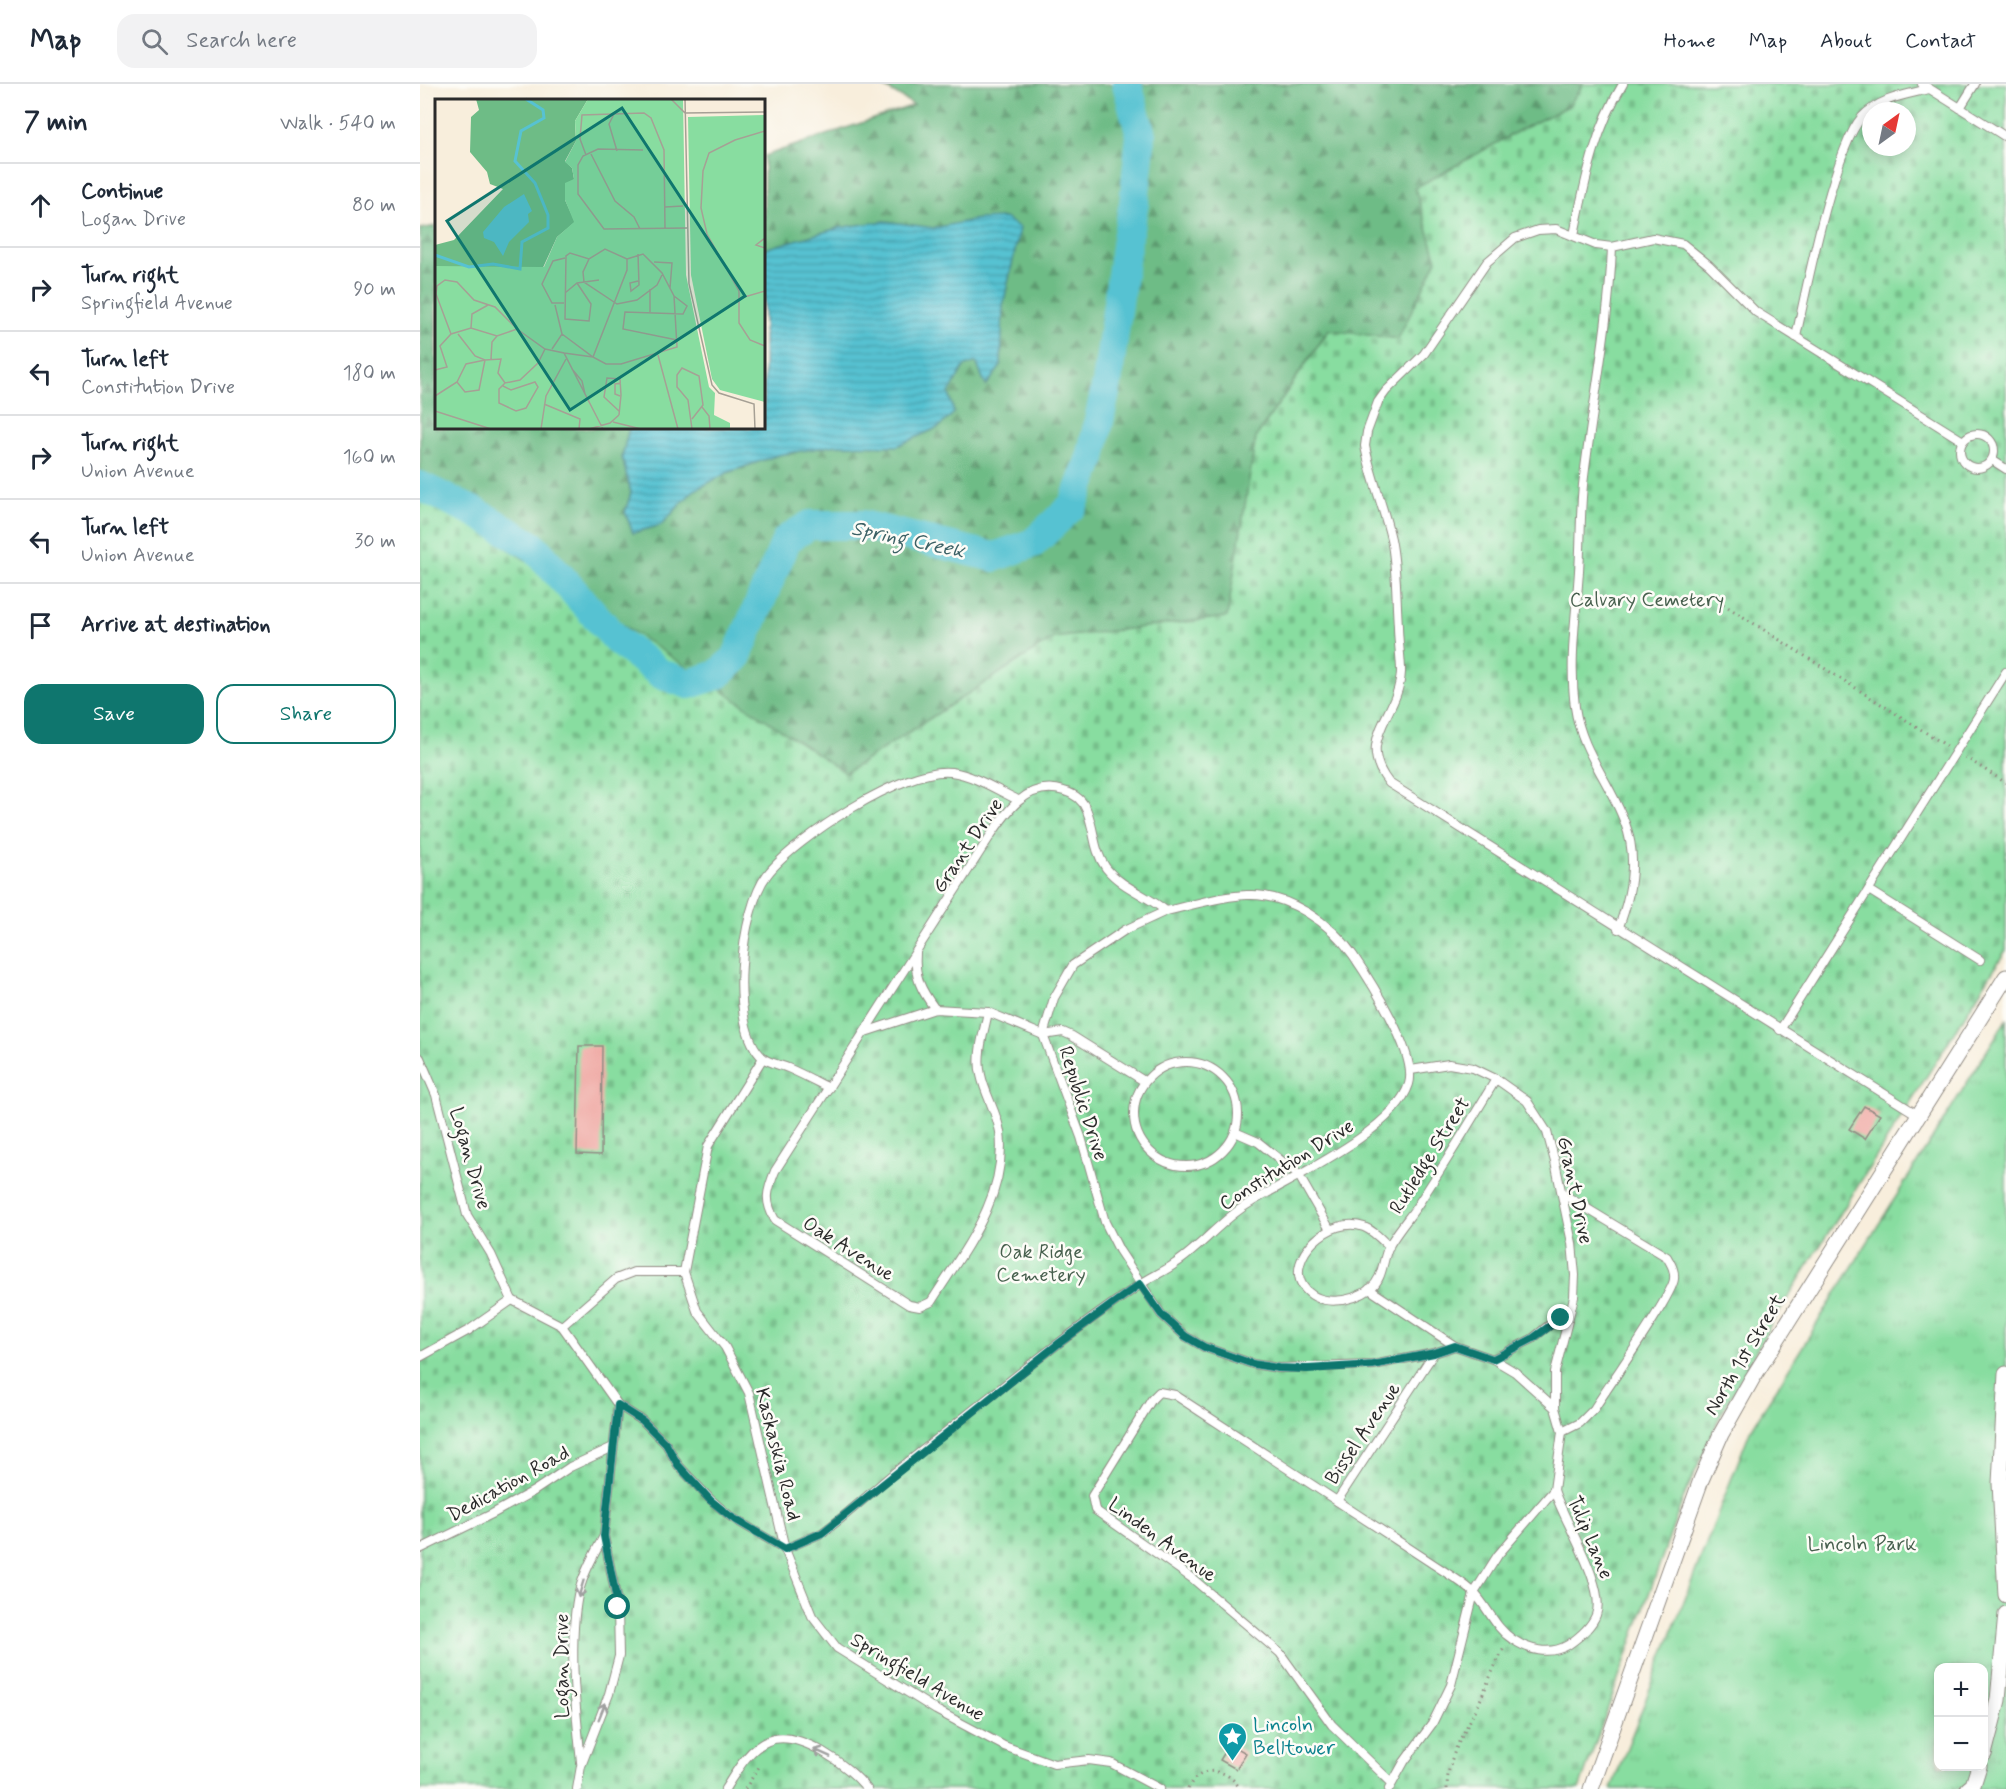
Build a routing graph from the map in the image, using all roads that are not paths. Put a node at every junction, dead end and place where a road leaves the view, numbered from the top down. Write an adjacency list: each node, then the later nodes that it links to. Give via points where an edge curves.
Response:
1 (1623, 84): 6 (lane, via 1594,143)
2 (1975, 84): 4 (lane)
3 (1925, 86): 4 (lane); 8 (lane, via 1875,106 1853,130 1832,194)
4 (1960, 108): 5 (lane)
5 (2006, 137)
6 (1574, 235): 7 (lane); 16 (lane, via 1556,229 1538,230 1515,238 1500,249 1424,354 1386,391 1373,413 1365,446 1391,540 1401,673 1397,694 1375,741 1374,752 1389,783)
7 (1612, 247): 8 (lane, via 1653,238 1683,244 1756,312); 16 (lane, via 1583,486 1571,644 1575,708 1582,737 1626,824 1632,881)
8 (1796, 337): 9 (lane)
9 (1963, 441): 10 (lane, via 1972,434 1989,438 1995,449); 10 (lane, via 1961,457 1968,466 1978,469)
10 (1992, 460): 11 (lane)
11 (2006, 469)
12 (2006, 672): 14 (lane)
13 (1018, 800): 15 (lane, Grant Drive, via 1045,789 1074,794 1087,812 1094,843 1107,869 1120,882); 17 (lane, Grant Drive); 25 (lane, via 951,772 930,773 892,787 849,811 778,861 758,892 742,966 744,1015 750,1039)
14 (1869, 890): 18 (lane); 22 (lane)
15 (1166, 911): 24 (lane, Republic Drive, via 1125,930 1072,965 1054,998); 27 (lane, via 1249,895 1275,899 1311,915 1332,930 1370,981 1390,1017)
16 (1618, 929): 22 (lane)
17 (916, 951): 20 (lane, via 914,971); 23 (lane, Grant Drive)
18 (1980, 960)
19 (2004, 984): 31 (street, North 1st Street)
20 (936, 1009): 21 (lane); 23 (lane)
21 (988, 1012): 24 (lane); 35 (lane, Oak Avenue, via 980,1054 981,1075 999,1130 998,1173 992,1200 974,1235 931,1302 920,1307 909,1305 775,1220)
22 (1780, 1030): 31 (lane)
23 (865, 1032): 30 (lane, Grant Drive)
24 (1043, 1035): 29 (lane, via 1063,1032 1072,1036); 39 (lane, Republic Drive, via 1081,1137 1105,1222)
25 (763, 1058): 30 (lane); 38 (lane, via 708,1146)
26 (420, 1059): 41 (lane, Logan Drive, via 436,1095 467,1215)
27 (1411, 1070): 28 (lane, Grant Drive, via 1449,1064 1473,1068); 33 (lane, Constitution Drive, via 1402,1098 1369,1130 1339,1153)
28 (1496, 1079): 34 (lane, Grant Drive, via 1527,1101 1547,1132); 37 (lane, Rutledge Street)
29 (1144, 1081): 32 (lane, via 1160,1068 1183,1061 1215,1070 1233,1092 1238,1113); 32 (lane, via 1135,1098 1134,1121 1141,1142 1170,1164 1202,1164 1218,1155)
30 (829, 1088): 35 (lane, Grant Drive, via 775,1172 767,1192)
31 (1918, 1115): 70 (street, North 1st Street, via 1721,1434)
32 (1235, 1132): 33 (lane, via 1258,1142)
33 (1298, 1174): 36 (lane); 39 (lane, Constitution Drive, via 1245,1205 1183,1258)
34 (1563, 1194): 42 (lane, Grant Drive, via 1575,1275); 51 (lane, via 1667,1257 1674,1278 1666,1299 1594,1409 1580,1423)
35 (768, 1207)
36 (1329, 1228): 37 (lane, via 1349,1224 1365,1227); 40 (lane, via 1316,1239 1302,1262 1300,1276 1304,1287 1316,1297 1332,1302)
37 (1389, 1247): 40 (lane, via 1378,1280)
38 (684, 1272): 43 (lane, via 634,1272 616,1279); 57 (lane, Kaskaskia Road, via 697,1311 725,1347 749,1393)
39 (1140, 1284): 45 (lane, Republic Drive, via 1161,1314 1185,1336 1253,1364 1340,1368); 57 (lane, Constitution Drive, via 1058,1344 822,1533)
40 (1370, 1289): 44 (lane)
41 (512, 1300): 43 (lane); 46 (lane)
42 (1569, 1310): 47 (lane, via 1532,1339); 50 (lane, Grant Drive, via 1555,1372)
43 (562, 1326): 49 (lane)
44 (1455, 1346): 45 (lane, Republic Drive); 47 (lane)
45 (1434, 1353): 54 (lane, Bissel Avenue)
46 (420, 1357)
47 (1493, 1359): 50 (lane, via 1515,1372)
48 (2006, 1374): 59 (street, via 2000,1483)
49 (618, 1405): 52 (lane, Logan Drive); 57 (lane, via 643,1421 666,1444 678,1465 710,1500)
50 (1555, 1408): 51 (lane, Grant Drive)
51 (1562, 1432): 53 (lane, Grant Drive)
52 (613, 1447): 55 (lane, Logan Drive); 56 (lane, Dedication Road)
53 (1554, 1490): 58 (lane, via 1498,1555); 58 (lane, Tulip Lane, via 1597,1594 1597,1614 1590,1627 1566,1646 1554,1650 1528,1649 1509,1638)
54 (1337, 1501): 58 (lane, Linden Avenue); 64 (lane, Linden Avenue, via 1175,1395 1159,1392 1144,1408 1092,1496 1095,1510 1193,1579 1280,1653 1332,1725)
55 (604, 1536): 62 (lane, Logan Drive, one-way to 62, via 582,1583 575,1617); 62 (lane, Logan Drive, one-way to 55, via 619,1656 618,1607)
56 (420, 1549)
57 (785, 1549): 69 (lane, Springfield Avenue, via 812,1616 837,1648 878,1675 1033,1758 1054,1764 1089,1760 1111,1763)
58 (1474, 1593): 64 (lane, via 1451,1685 1432,1724)
59 (2006, 1595)
60 (2006, 1614): 61 (street, via 1998,1700)
61 (1988, 1736)
62 (581, 1766): 66 (lane, Logan Drive)
63 (1978, 1771): 65 (street)
64 (1390, 1786)
65 (1976, 1788)
66 (577, 1789)
67 (725, 1789): 68 (lane, one-way to 67, via 830,1755 779,1738 755,1749)
68 (867, 1789)
69 (1160, 1789)
70 (1591, 1789)

